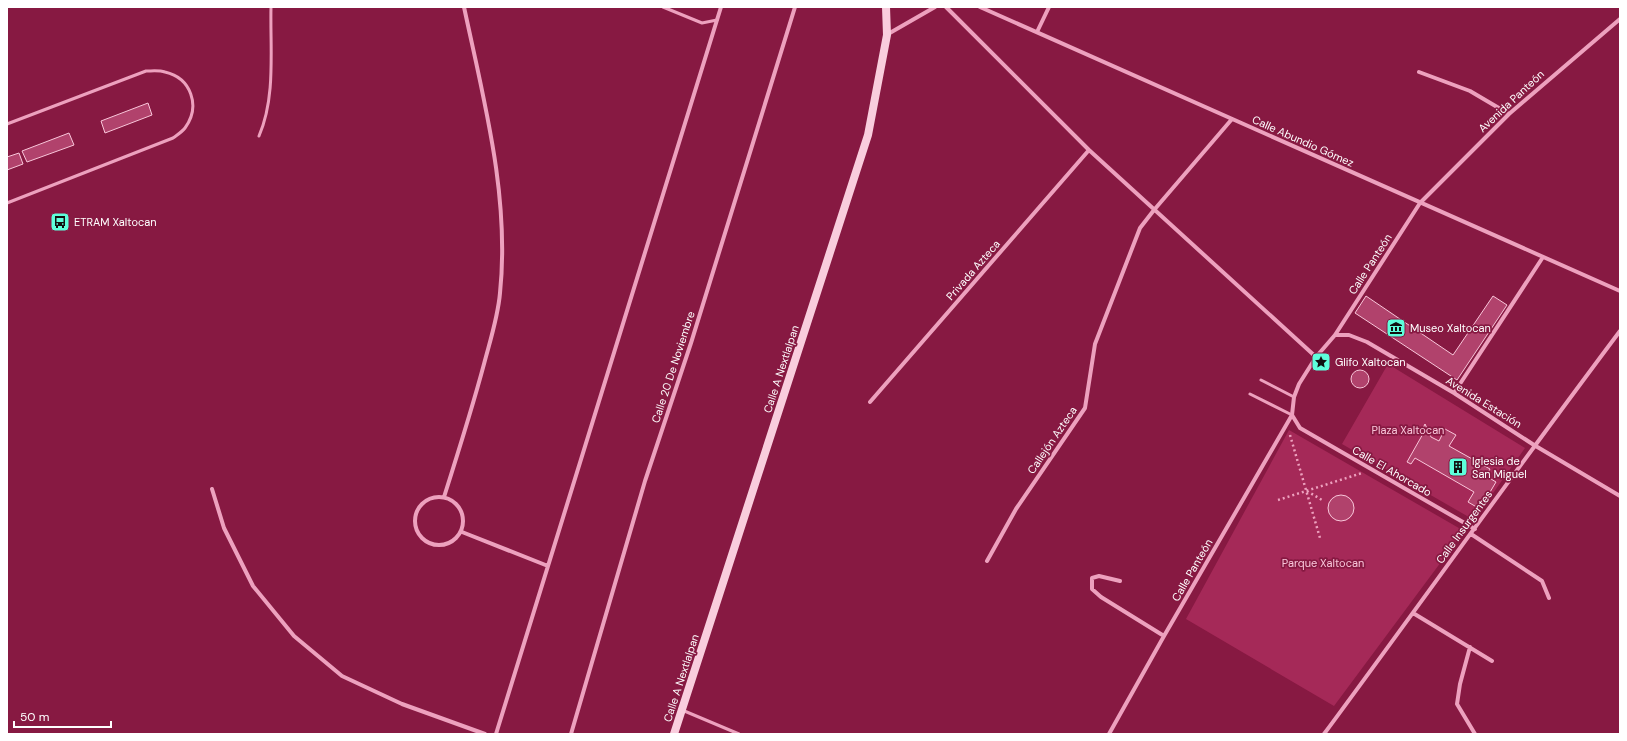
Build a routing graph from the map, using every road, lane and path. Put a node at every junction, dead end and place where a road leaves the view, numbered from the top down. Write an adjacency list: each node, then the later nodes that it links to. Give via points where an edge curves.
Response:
1 (271, 7): 19 (lane, via 269,104)
2 (464, 7): 41 (street, via 498,183 501,231 500,294 476,394)
3 (662, 7): 12 (lane, via 702,22)
4 (721, 7): 12 (street)
5 (795, 7): 59 (street, Calle 20 De Noviembre, via 691,343 645,481)
6 (886, 7): 14 (main road, Calle A Nextlalpan)
7 (935, 7): 14 (street)
8 (946, 7): 20 (street)
9 (980, 7): 13 (street, Calle Abundio Gómez)
10 (1049, 7): 13 (street)
11 (1620, 19): 16 (street, Avenida Panteón)
12 (717, 20): 49 (street)
13 (1037, 32): 17 (street, Calle Abundio Gómez)
14 (887, 35): 56 (main road, Calle A Nextlalpan, via 868,135)
15 (1419, 72): 16 (street, via 1470,91)
16 (1509, 114): 22 (street, Avenida Panteón)
17 (1232, 119): 22 (street, Calle Abundio Gómez); 23 (street, Callejón Azteca)
18 (7, 124): 21 (lane, via 146,71 164,72 180,78 194,100 192,113 185,128 173,138)
19 (259, 136)
20 (1089, 150): 23 (street); 33 (street, Privada Azteca)
21 (7, 202)
22 (1420, 203): 24 (street, Calle Abundio Gómez); 27 (street, Calle Panteón)
23 (1154, 210): 28 (street); 48 (street, Callejón Azteca, via 1140,228 1095,344 1085,408 1016,509)
24 (1543, 257): 25 (street, Calle Abundio Gómez); 30 (street)
25 (1620, 291)
26 (1620, 331): 36 (street, Calle Insurgentes)
27 (1335, 335): 28 (street); 30 (street, Avenida Estación, via 1349,335 1367,342)
28 (1316, 357): 32 (street)
29 (1261, 380): 32 (lane)
30 (1454, 393): 36 (street, Avenida Estación)
31 (1250, 394): 34 (lane)
32 (1294, 397): 34 (street)
33 (870, 402)
34 (1292, 415): 37 (street, Calle El Ahorcado, via 1300,428); 53 (street, Calle Panteón)
35 (1288, 430): 39 (path)
36 (1534, 445): 40 (street, Avenida Estación); 44 (street, Calle Insurgentes)
37 (1372, 470): 39 (path); 44 (street, Calle El Ahorcado)
38 (212, 489): 57 (street, via 224,528 253,586 294,636 342,676 402,704)
39 (1306, 491): 42 (path); 43 (path); 47 (path)
40 (1620, 496)
41 (444, 497): 45 (street, via 455,502 462,511); 45 (street, via 434,497 424,502 417,511 414,521 417,532 424,541 434,546 455,541)
42 (1278, 500)
43 (1322, 500)
44 (1475, 529): 46 (street, Calle Insurgentes)
45 (462, 532): 49 (street)
46 (1471, 534): 51 (street, via 1542,581); 52 (street, Calle Insurgentes)
47 (1320, 538)
48 (988, 561)
49 (548, 566): 58 (street)
50 (1120, 581): 53 (street, via 1099,576 1092,578 1092,589)
51 (1549, 598)
52 (1413, 613): 54 (street); 63 (street, Calle Insurgentes)
53 (1164, 636): 62 (street, Calle Panteón)
54 (1470, 647): 55 (street); 64 (street, via 1457,704)
55 (1492, 661)
56 (682, 710): 60 (main road, Calle A Nextlalpan); 61 (lane)
57 (485, 734)
58 (496, 734)
59 (570, 734)
60 (674, 734)
61 (739, 734)
62 (1109, 734)
63 (1324, 734)
64 (1475, 734)

